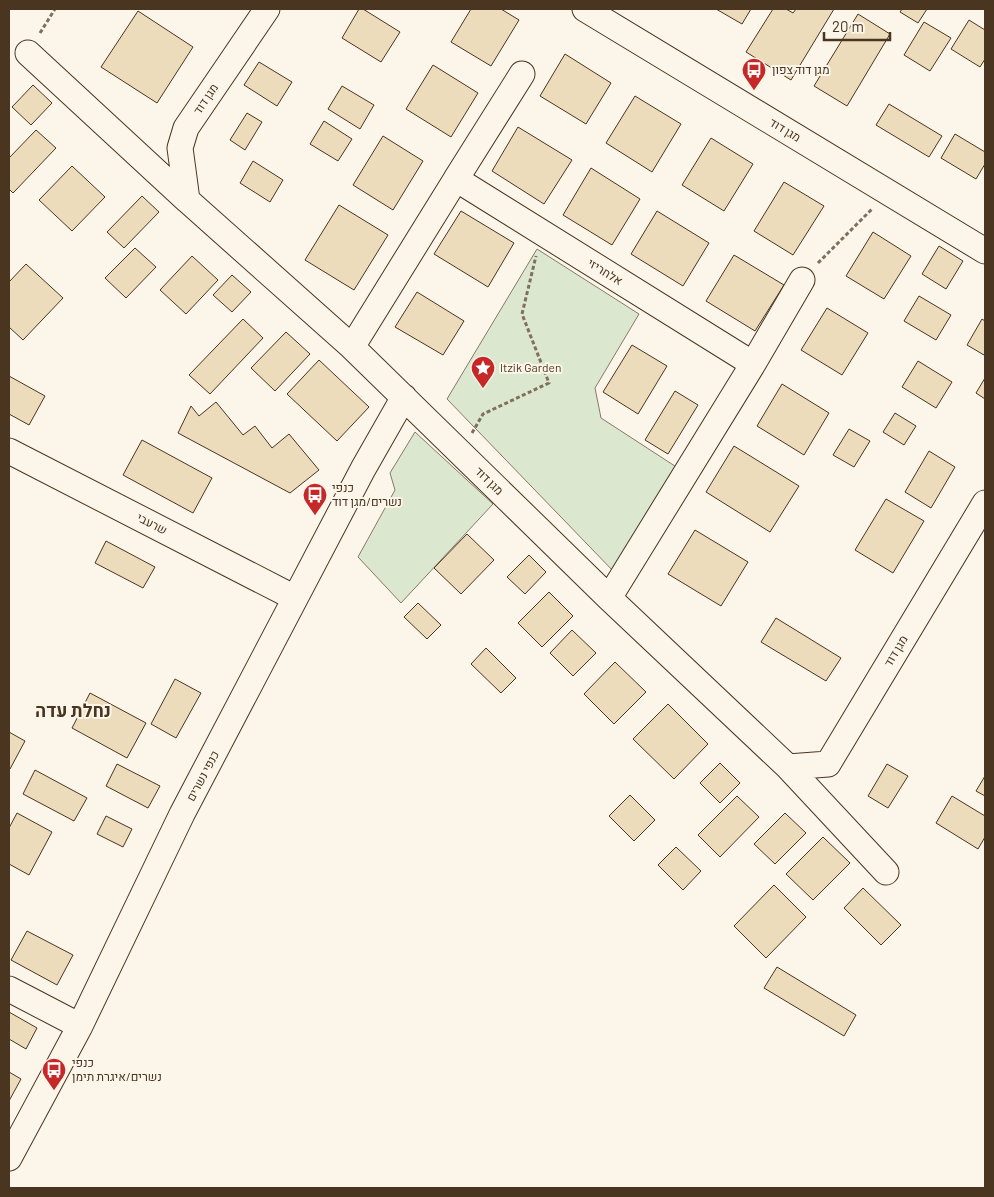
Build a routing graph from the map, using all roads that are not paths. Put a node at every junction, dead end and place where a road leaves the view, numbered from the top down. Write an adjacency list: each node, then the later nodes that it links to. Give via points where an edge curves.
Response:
1 (267, 9): 6 (street, מגן דוד, via 186,128 180,148)
2 (585, 9): 7 (street, מגן דוד)
3 (28, 53): 6 (street, מגן דוד)
4 (522, 74): 5 (street)
5 (456, 179): 9 (street); 10 (street, אלחריזי)
6 (187, 200): 9 (street, מגן דוד)
7 (985, 251)
8 (802, 280): 10 (street)
9 (352, 347): 11 (street, מגן דוד)
10 (753, 364): 15 (street)
11 (404, 397): 14 (street, כנפי נשרים); 15 (street, מגן דוד)
12 (9, 451): 14 (street, שרעבי)
13 (985, 503): 16 (street, מגן דוד, via 828,764)
14 (295, 598): 19 (street, כנפי נשרים, via 182,814)
15 (609, 598): 16 (street, מגן דוד)
16 (788, 768): 17 (street, מגן דוד)
17 (886, 872)
18 (9, 988): 19 (street)
19 (80, 1026): 20 (street, כנפי נשרים)
20 (9, 1158)

